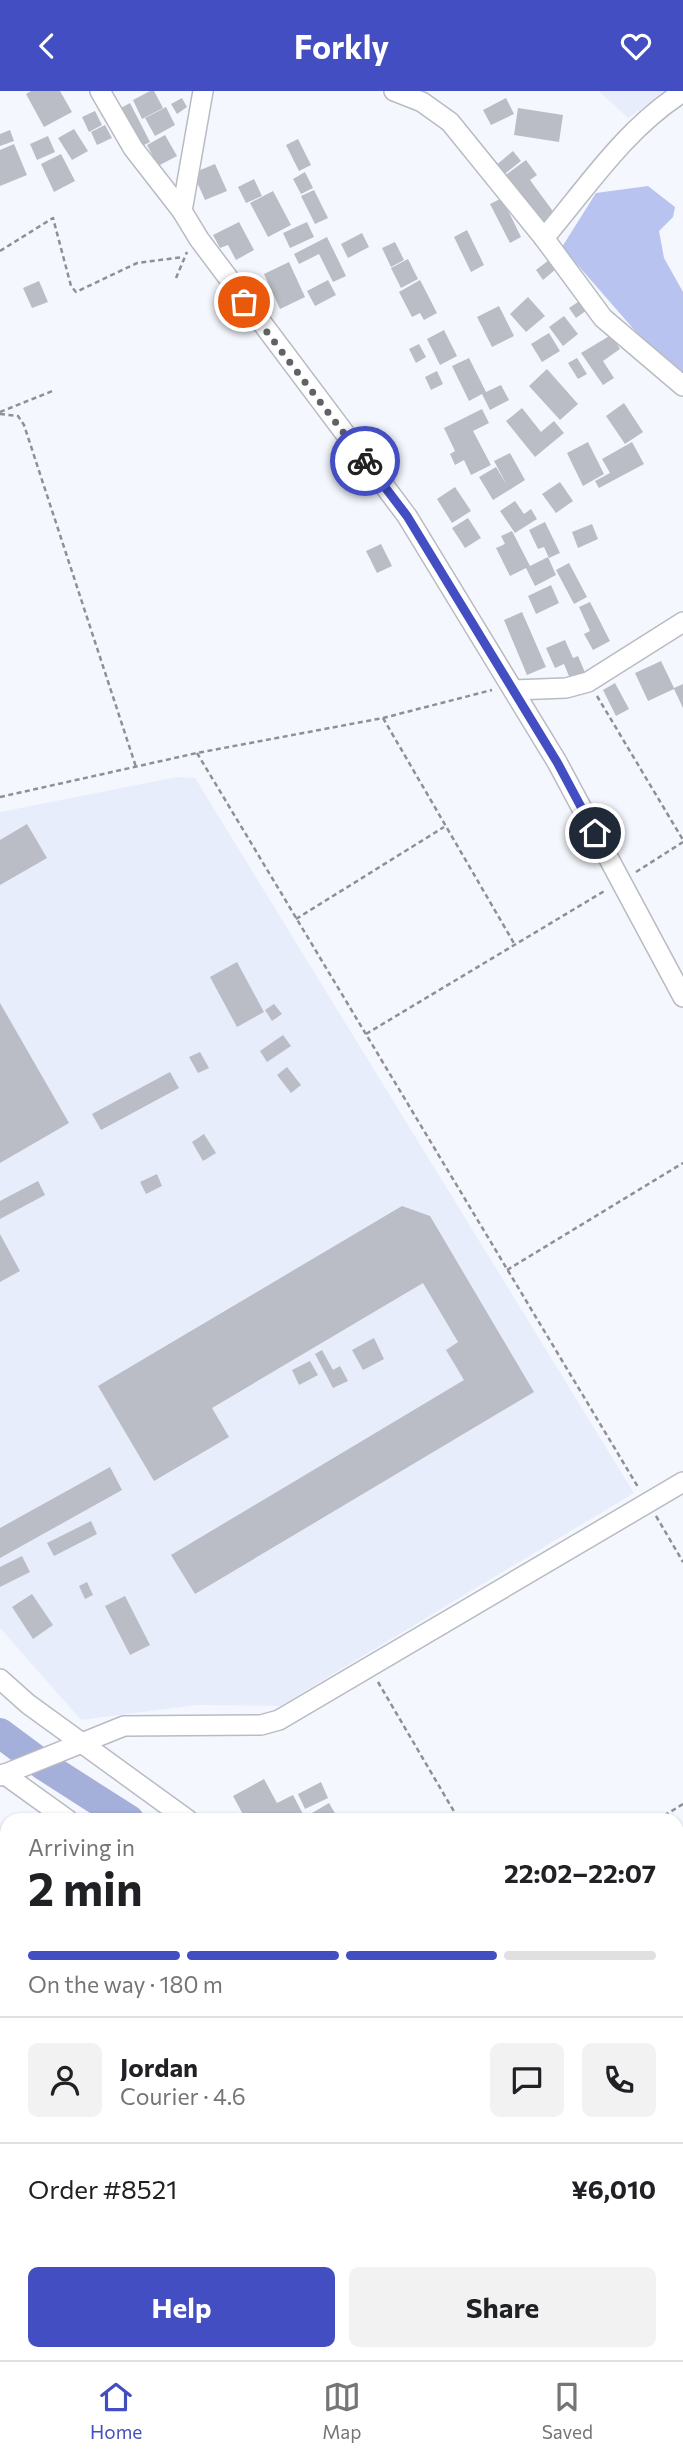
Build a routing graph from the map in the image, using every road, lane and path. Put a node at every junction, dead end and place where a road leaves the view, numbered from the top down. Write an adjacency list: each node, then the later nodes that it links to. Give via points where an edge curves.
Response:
1 (100, 91): 5 (street, via 133,148)
2 (202, 91): 5 (street)
3 (394, 91): 6 (street, via 422,102 450,122)
4 (683, 92): 6 (street, via 656,109 624,140)
5 (182, 211): 7 (street)
6 (544, 238): 11 (street, via 603,318)
7 (199, 239): 9 (path); 16 (street, via 407,516)
8 (0, 251): 9 (path, via 53,218 76,292 137,263)
9 (183, 257): 10 (path)
10 (176, 278)
11 (683, 386)
12 (55, 390): 13 (path)
13 (0, 413): 19 (path, via 15,414 24,425)
14 (683, 622): 15 (street)
15 (588, 682): 16 (street); 22 (path)
16 (514, 691): 17 (path, via 498,688); 23 (street)
17 (383, 718): 18 (path); 21 (path)
18 (197, 754): 19 (path); 24 (path)
19 (136, 767): 20 (path)
20 (0, 797)
21 (444, 827): 24 (path); 25 (path)
22 (683, 841): 23 (path)
23 (620, 881): 25 (path); 26 (street)
24 (296, 919): 27 (path)
25 (516, 947): 27 (path)
26 (683, 997)
27 (366, 1034): 29 (path)
28 (683, 1163): 29 (path)
29 (507, 1270): 31 (path)
30 (683, 1482): 31 (street)
31 (648, 1503): 32 (path); 33 (street)
32 (683, 1562)
33 (370, 1667): 35 (street, via 279,1720 261,1725 124,1725); 39 (path)
34 (0, 1679): 35 (street)
35 (80, 1742): 36 (street); 38 (street)
36 (2, 1775): 37 (street)
37 (58, 1813)
38 (178, 1813)
39 (455, 1813)

